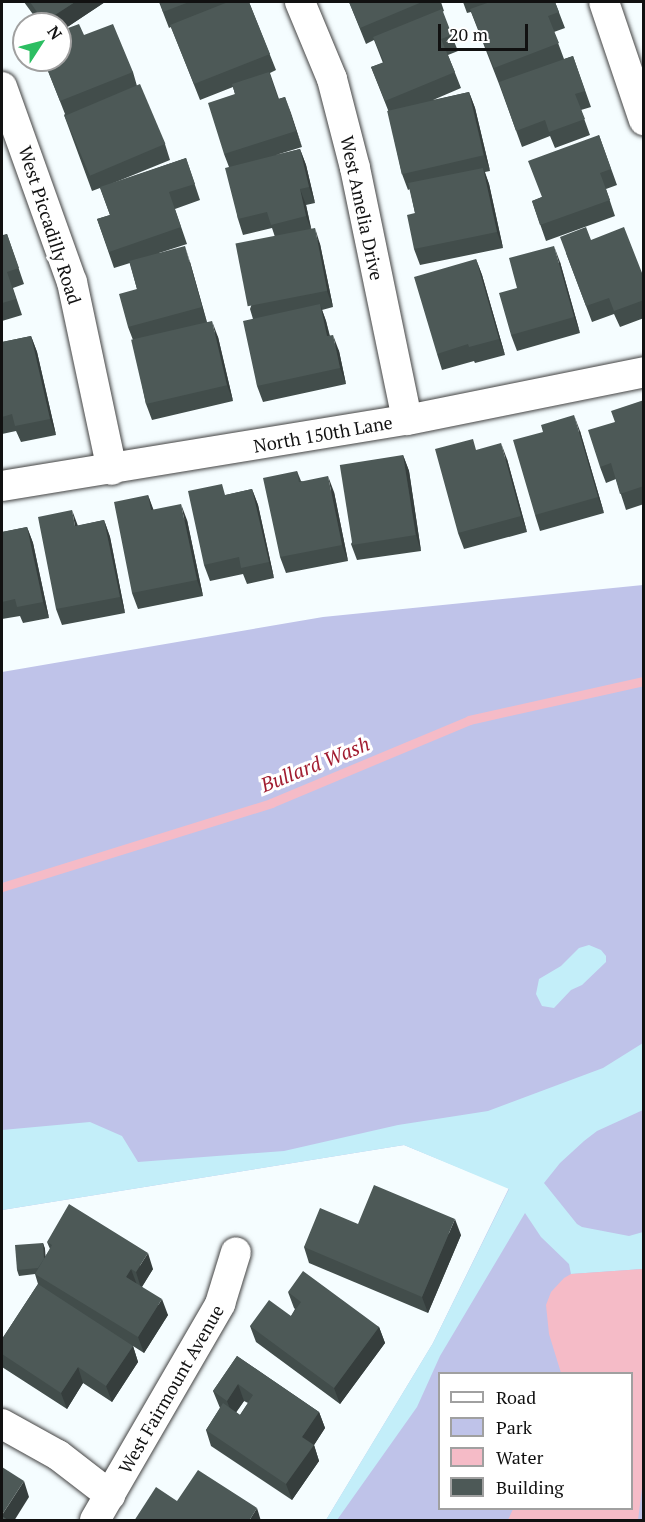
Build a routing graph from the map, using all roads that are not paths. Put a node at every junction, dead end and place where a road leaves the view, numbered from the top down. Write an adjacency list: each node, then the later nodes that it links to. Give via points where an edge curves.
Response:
1 (300, 2): 6 (street, West Amelia Drive, via 332,79 353,157)
2 (604, 2): 4 (street)
3 (2, 87): 7 (street, West Piccadilly Road, via 72,282)
4 (644, 120)
5 (644, 372): 6 (street, North 150th Lane)
6 (407, 420): 7 (street, North 150th Lane)
7 (112, 470): 8 (street, North 150th Lane)
8 (2, 486)
9 (236, 1252): 11 (street, West Fairmount Avenue, via 220,1304)
10 (2, 1424): 11 (street, via 58,1455)
11 (110, 1495): 12 (street, West Fairmount Avenue)
12 (95, 1521)

